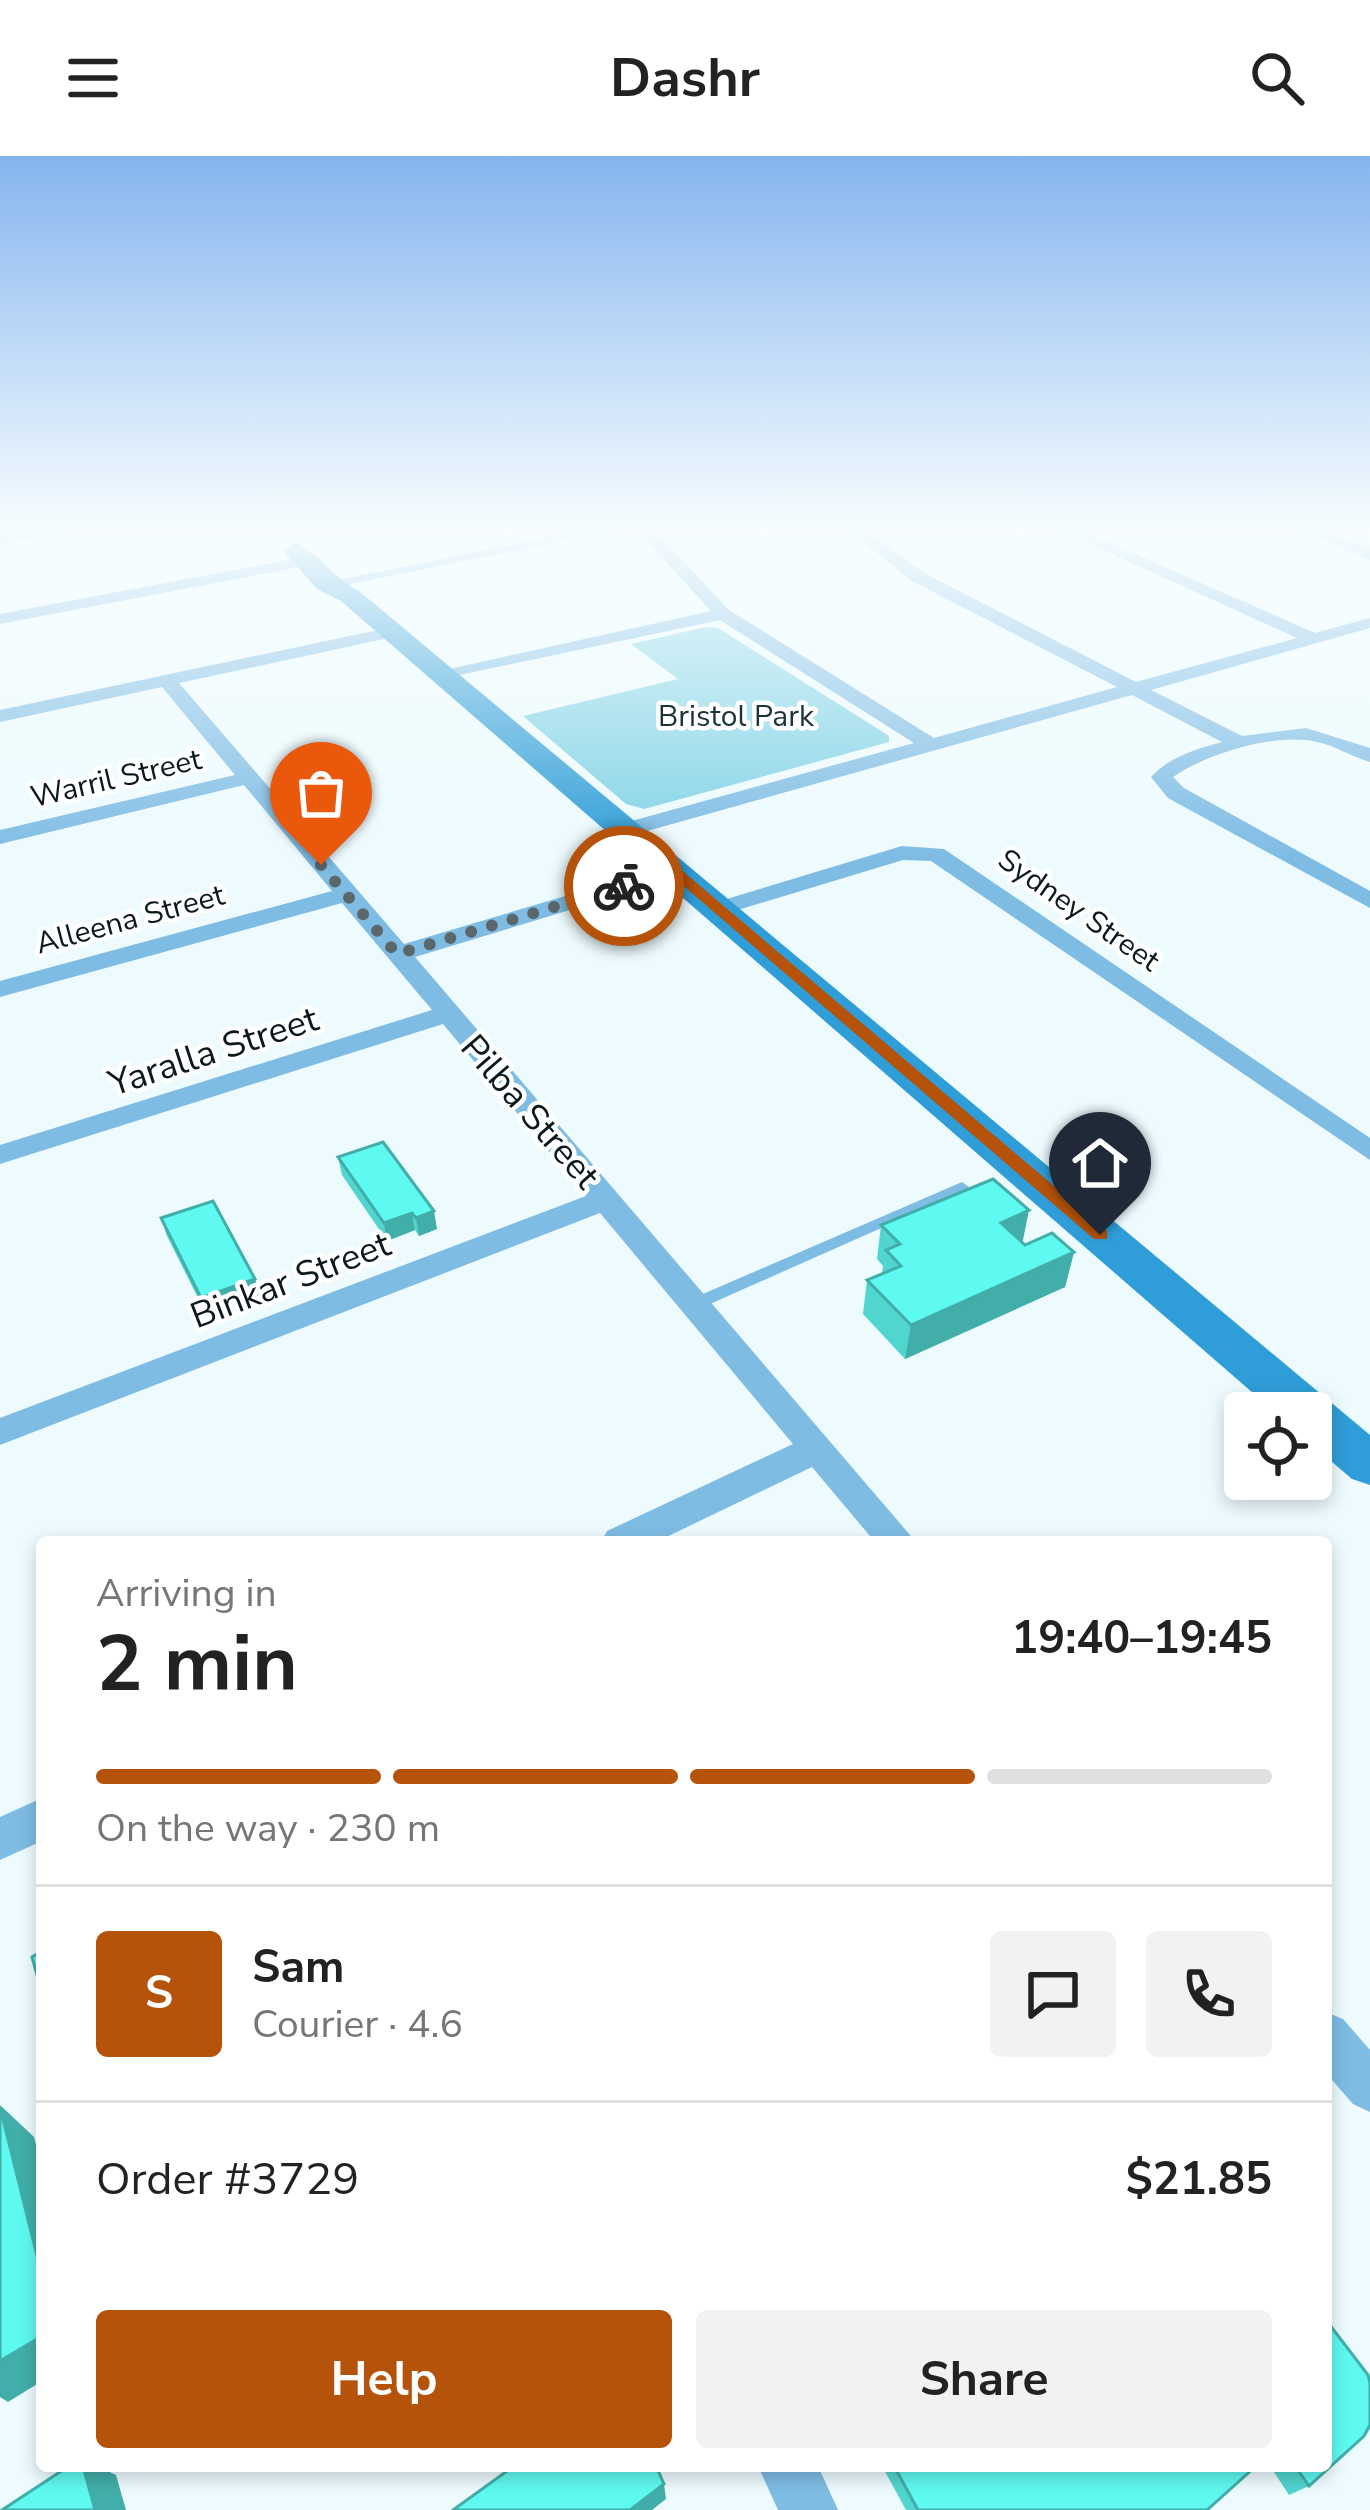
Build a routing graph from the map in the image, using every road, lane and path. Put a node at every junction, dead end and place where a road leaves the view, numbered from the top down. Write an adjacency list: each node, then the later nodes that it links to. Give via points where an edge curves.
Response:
1 (364, 638): 8 (street)
2 (399, 638): 7 (main road)
3 (615, 638): 7 (street)
4 (761, 638): 12 (street)
5 (1037, 638): 9 (street)
6 (1314, 638): 9 (street)
7 (443, 676): 15 (main road)
8 (166, 680): 10 (street); 14 (street, Pilba Street)
9 (1135, 688): 11 (street); 12 (street)
10 (0, 716)
11 (1242, 744): 13 (street, via 1309,734); 19 (street, via 1177,764 1161,777)
12 (931, 745): 15 (street)
13 (1370, 756)
14 (247, 778): 16 (street, Warril Street); 18 (street, Pilba Street)
15 (625, 830): 17 (main road)
16 (0, 837)
17 (674, 871): 20 (main road); 21 (street)
18 (346, 894): 21 (street, Pilba Street); 22 (street, Alleena Street)
19 (1370, 901)
20 (718, 909): 24 (street, Sydney Street, via 902,853 936,854); 29 (main road)
21 (397, 954): 23 (street, Pilba Street)
22 (0, 989)
23 (447, 1014): 25 (street, Yaralla Street); 27 (street, Pilba Street)
24 (1370, 1151)
25 (0, 1155)
26 (962, 1187): 28 (lane)
27 (608, 1199): 28 (street, Pilba Street); 30 (street, Binkar Street)
28 (694, 1304): 32 (street, Pilba Street)
29 (1284, 1392)
30 (0, 1432)
31 (1332, 1433): 33 (main road)
32 (816, 1449): 34 (street); 35 (street, Pilba Street)
33 (1370, 1465)
34 (633, 1536)
35 (892, 1536)
36 (36, 1822): 37 (street)
37 (0, 1839)
38 (1332, 2043): 39 (street)
39 (1370, 2087)
40 (790, 2472): 41 (street)
41 (809, 2510)

